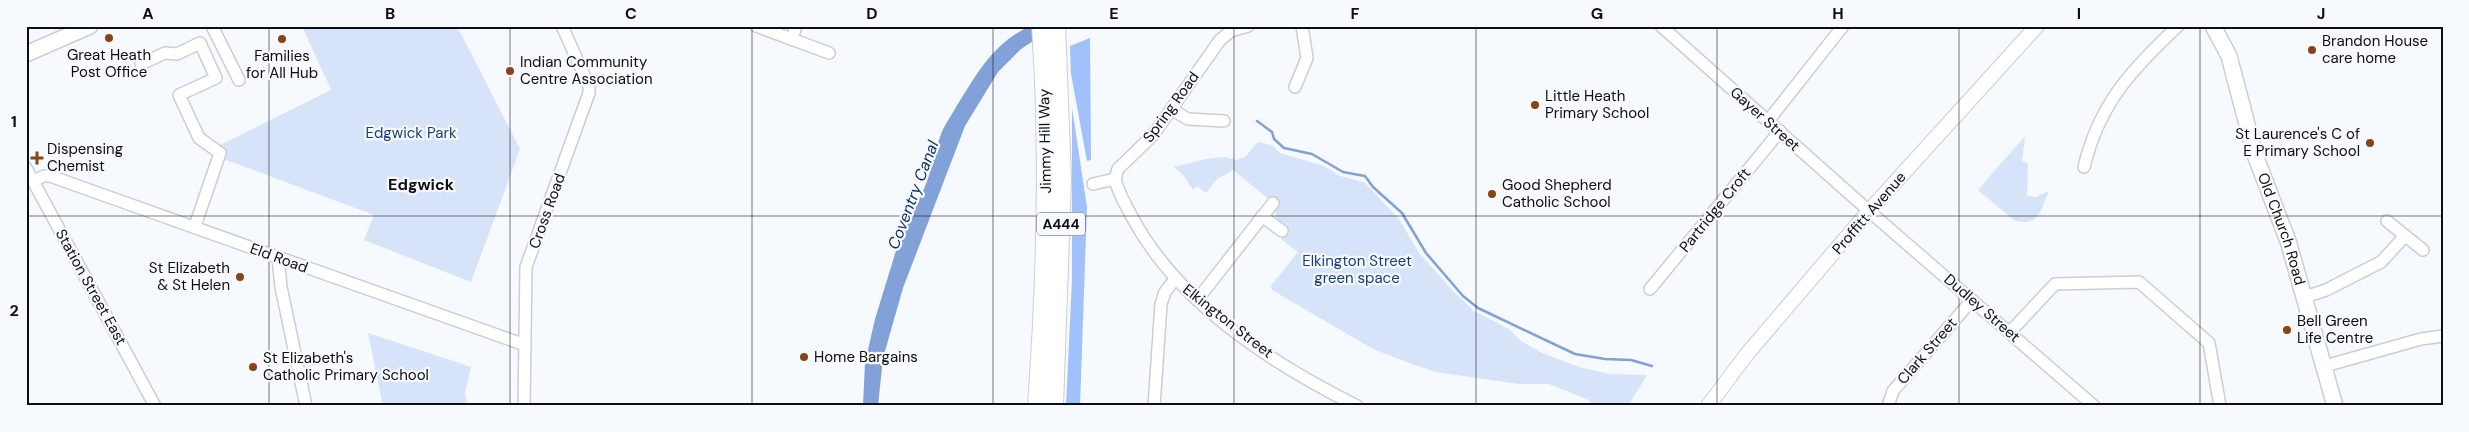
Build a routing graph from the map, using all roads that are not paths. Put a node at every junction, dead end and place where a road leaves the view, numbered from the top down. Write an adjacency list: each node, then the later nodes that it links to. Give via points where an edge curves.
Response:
1 (90, 26): 17 (main road)
2 (212, 26): 19 (street)
3 (562, 26): 46 (street, Cross Road, via 589,86 589,93 526,267)
4 (756, 26): 15 (street)
5 (796, 26): 15 (street)
6 (1041, 26): 51 (highway, Jimmy Hill Way / A444, via 1046,259)
7 (1248, 26): 21 (street, Spring Road, via 1220,40)
8 (1302, 26): 20 (street, via 1307,58)
9 (1842, 26): 23 (street)
10 (2036, 26): 31 (street, Proffitt Avenue)
11 (2178, 26): 25 (street, via 2132,70 2117,90 2095,130)
12 (2213, 26): 41 (main road, Old Church Road, via 2229,56 2255,156 2288,241)
13 (1664, 27): 23 (street, Gayer Street)
14 (1057, 34): 52 (highway, Jimmy Hill Way / A444, via 1062,179)
15 (792, 39): 16 (street)
16 (829, 52)
17 (26, 54)
18 (141, 64): 34 (street, via 165,53 176,54 200,44 216,78 179,95 199,138 220,153)
19 (239, 80)
20 (1295, 87)
21 (1171, 109): 22 (street, via 1188,119); 27 (street, Spring Road, via 1153,136 1118,169)
22 (1224, 121)
23 (1768, 121): 24 (street, Gayer Street)
24 (1780, 131): 31 (street, Gayer Street); 40 (street, Partridge Croft)
25 (2084, 167)
26 (26, 168): 28 (street, Station Street East)
27 (1115, 179): 29 (street); 39 (street, Elkington Street, via 1141,234)
28 (33, 181): 34 (street, Eld Road, via 50,176); 48 (street, Station Street East)
29 (1093, 184)
30 (1273, 203): 32 (street)
31 (1869, 211): 43 (street, Dudley Street); 55 (street, Proffitt Avenue, via 1747,354)
32 (1262, 216): 35 (street); 42 (street)
33 (2387, 221): 36 (street)
34 (195, 226): 38 (street, Eld Road)
35 (1282, 231)
36 (2405, 236): 37 (street); 41 (street, via 2381,262)
37 (2423, 250)
38 (278, 258): 46 (street, Eld Road); 49 (street)
39 (1175, 279): 42 (street, Elkington Street); 53 (street, via 1161,304)
40 (1650, 289)
41 (2305, 297): 47 (main road, Old Church Road)
42 (1197, 300): 54 (street, Elkington Street, via 1308,381)
43 (1972, 300): 44 (street, Dudley Street); 56 (street, Clark Street, via 1893,391)
44 (2010, 332): 57 (street, Dudley Street); 58 (street, via 2055,284 2139,282 2209,343)
45 (2443, 336): 47 (street, via 2421,339)
46 (525, 345): 50 (street, Cross Road)
47 (2325, 366): 59 (main road, Old Church Road)
48 (155, 406)
49 (306, 406)
50 (524, 406)
51 (1037, 406)
52 (1054, 406)
53 (1154, 406)
54 (1357, 406)
55 (1708, 406)
56 (1888, 406)
57 (2094, 406)
58 (2220, 406)
59 (2334, 406)

